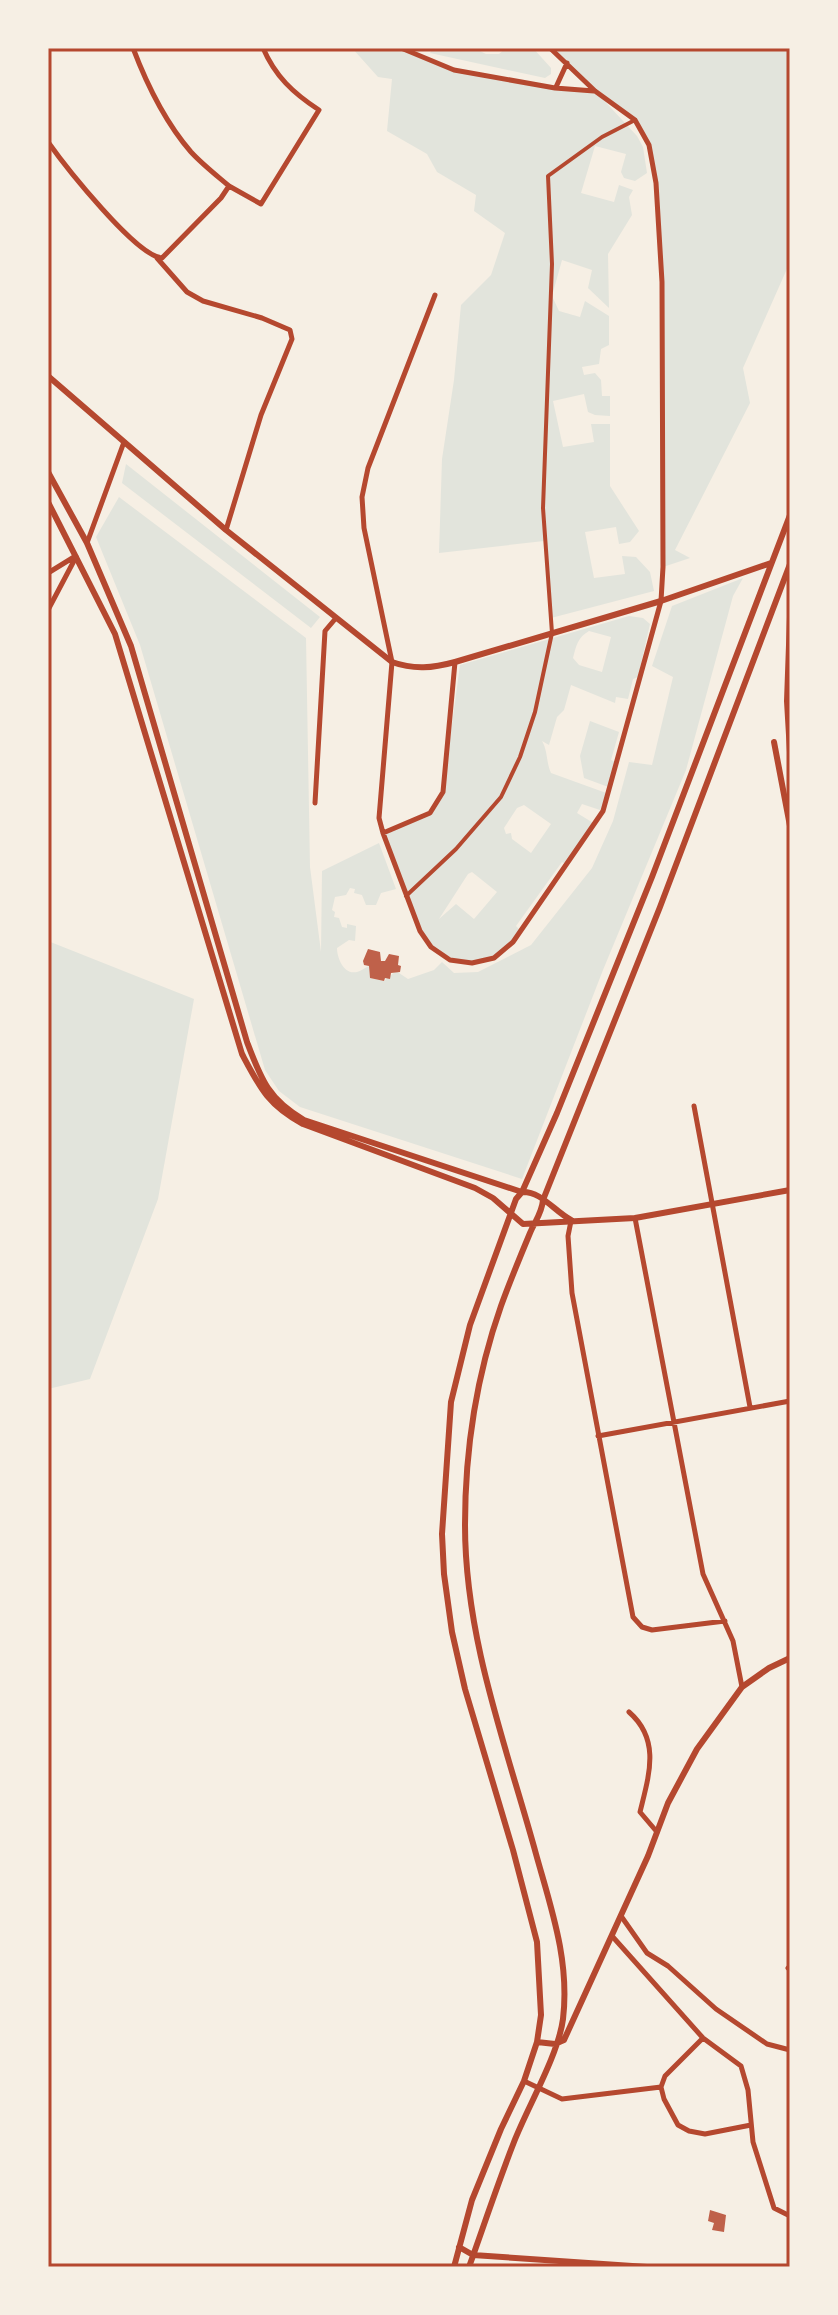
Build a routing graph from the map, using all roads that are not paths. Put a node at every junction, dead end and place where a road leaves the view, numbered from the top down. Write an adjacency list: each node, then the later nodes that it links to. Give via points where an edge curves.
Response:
1 (133, 48): 10 (street, via 148,86 191,153)
2 (263, 48): 10 (street, via 293,92 319,110 261,204)
3 (401, 48): 6 (street, via 454,70)
4 (550, 48): 5 (street)
5 (567, 63): 6 (street); 7 (street)
6 (555, 88): 7 (street)
7 (595, 91): 8 (street)
8 (635, 120): 24 (street, via 649,145 656,183 662,282); 28 (street, via 548,176 552,264 543,508)
9 (48, 142): 11 (street, via 99,205)
10 (229, 186): 11 (street)
11 (157, 258): 18 (street, via 187,292 203,301 290,330 292,339 261,415)
12 (435, 295): 29 (street, via 368,468 362,497)
13 (48, 376): 14 (street)
14 (124, 442): 18 (street); 19 (street)
15 (48, 472): 19 (street)
16 (48, 502): 20 (street)
17 (790, 515): 21 (street)
18 (226, 530): 27 (street)
19 (87, 543): 20 (street); 39 (street, via 131,646 263,1083 284,1109 304,1120)
20 (76, 556): 23 (street); 25 (street); 42 (street, via 115,634 242,1054 260,1089 280,1112 303,1124 475,1188)
21 (771, 563): 24 (street); 39 (street, via 652,877)
22 (790, 564): 40 (street)
23 (48, 573)
24 (661, 601): 28 (street); 36 (street, via 603,811 513,942 494,958 450,960 420,931)
25 (48, 610)
26 (790, 617): 32 (street)
27 (336, 618): 29 (street); 33 (street, via 325,631)
28 (552, 633): 30 (street); 36 (street, via 535,712 501,797)
29 (392, 662): 30 (street, via 420,668); 35 (street, via 379,818)
30 (455, 662): 35 (street, via 443,792 430,813)
31 (774, 742): 34 (street)
32 (790, 752)
33 (315, 803)
34 (790, 824)
35 (383, 833): 36 (street)
36 (406, 896)
37 (694, 1106): 41 (street)
38 (790, 1190): 41 (street)
39 (522, 1192): 40 (street); 42 (street)
40 (543, 1200): 44 (street); 45 (street)
41 (713, 1205): 43 (street); 47 (street)
42 (511, 1216): 45 (street); 58 (street, via 470,1325 451,1402 442,1534 455,1646 537,1942)
43 (635, 1218): 44 (street); 48 (street)
44 (571, 1220): 45 (street); 49 (street, via 572,1293)
45 (534, 1224): 59 (street, via 500,1308 474,1398 465,1527 475,1639 557,1928 565,1979)
46 (790, 1401): 47 (street)
47 (750, 1407): 48 (street)
48 (673, 1423): 49 (street); 50 (street, via 703,1574)
49 (598, 1436): 50 (street, via 635,1621 652,1630)
50 (725, 1621): 52 (street)
51 (790, 1658): 52 (street)
52 (742, 1687): 54 (street, via 697,1749)
53 (629, 1712): 54 (street, via 640,1722 651,1749 640,1812)
54 (657, 1832): 55 (street)
55 (621, 1916): 56 (street); 60 (street, via 647,1953 716,2009 767,2044)
56 (612, 1936): 57 (street); 59 (street, via 564,2040)
57 (703, 2038): 62 (street, via 665,2076); 64 (street, via 741,2066)
58 (537, 2042): 59 (street); 61 (street)
59 (555, 2044): 63 (street)
60 (790, 2050)
61 (524, 2081): 63 (street); 66 (street, via 472,2200)
62 (661, 2087): 63 (street, via 562,2099); 64 (street, via 678,2125 689,2131 705,2134)
63 (538, 2089): 67 (street)
64 (751, 2125): 65 (street, via 774,2208)
65 (790, 2216)
66 (459, 2247): 67 (street); 68 (street)
67 (473, 2255): 69 (street); 70 (street)
68 (454, 2267)
69 (469, 2267)
70 (647, 2267)

